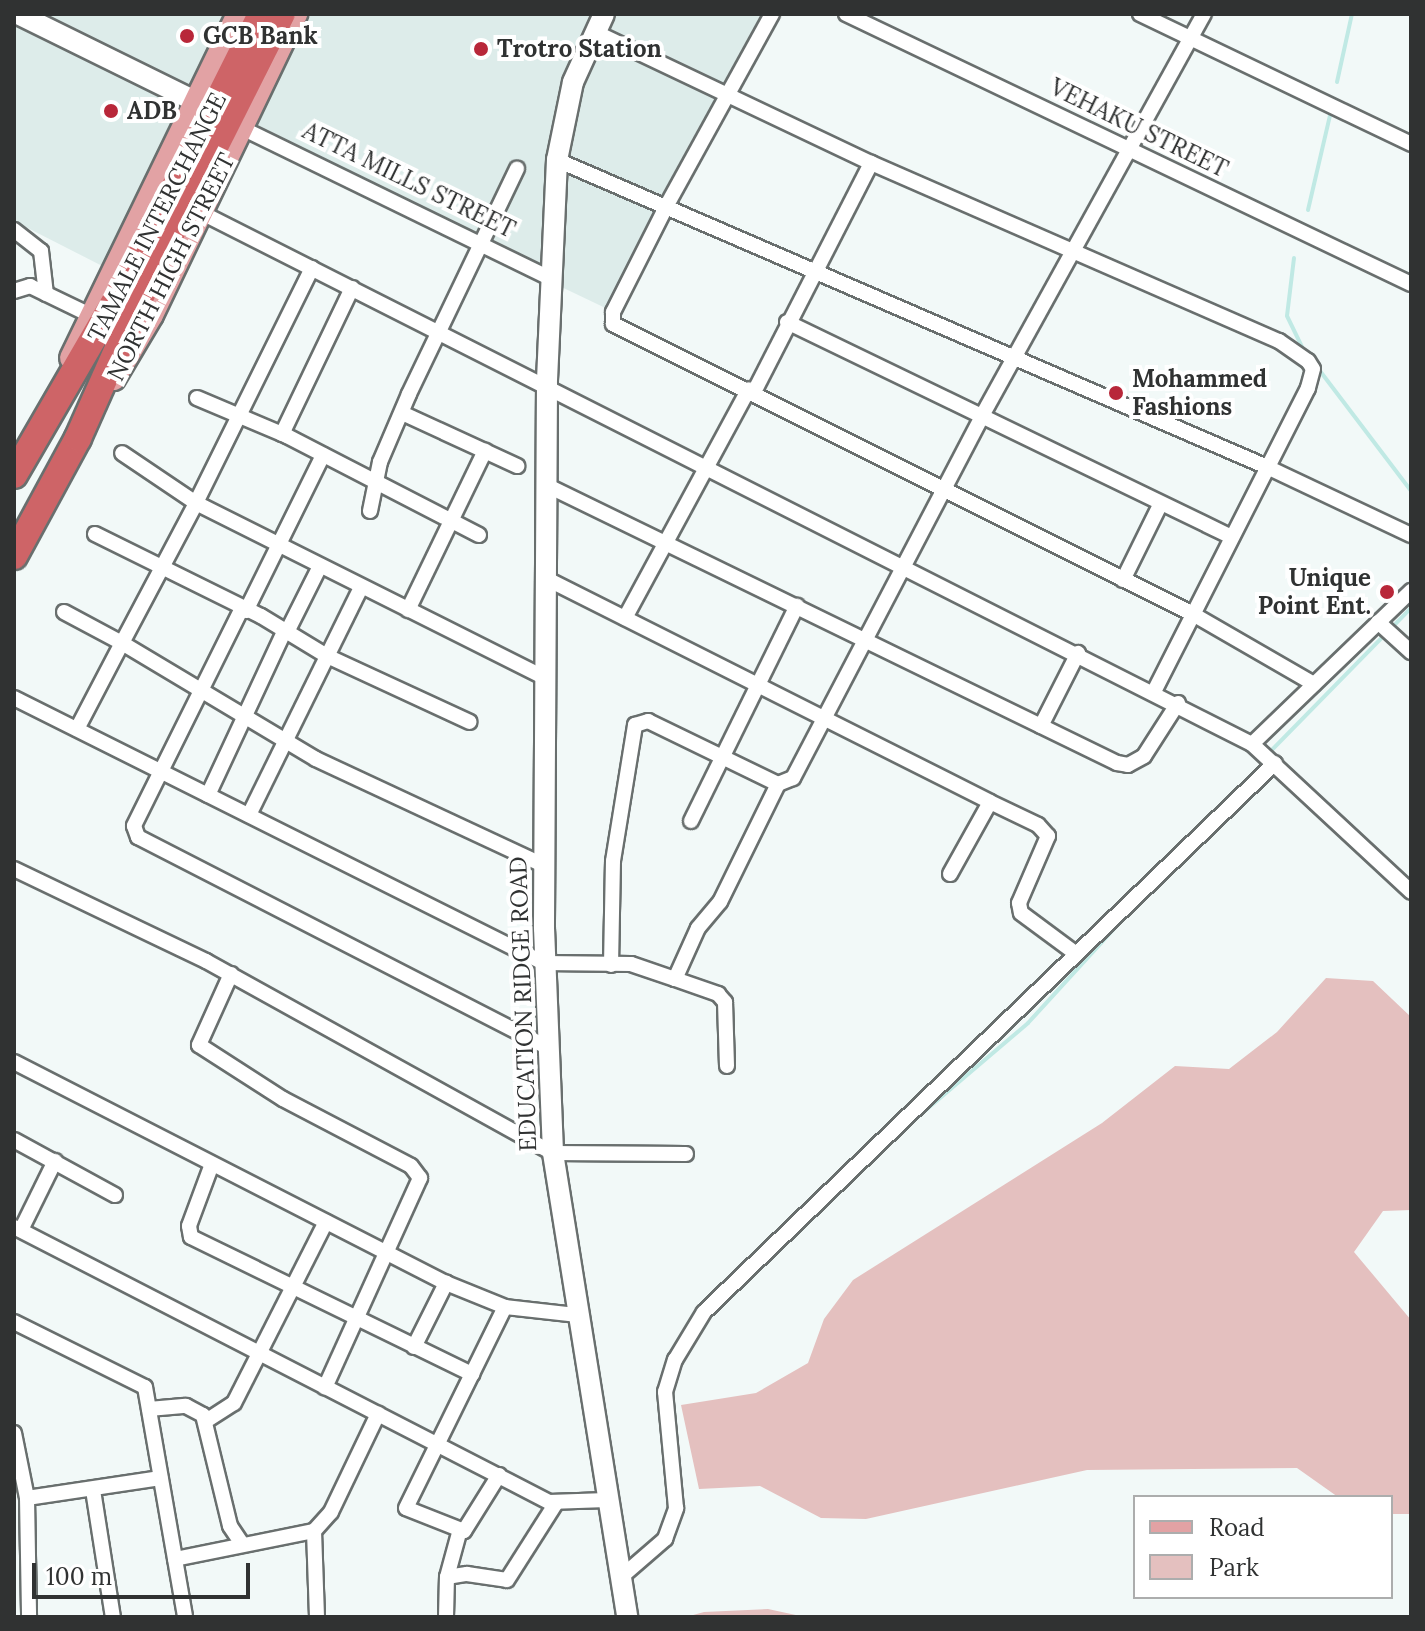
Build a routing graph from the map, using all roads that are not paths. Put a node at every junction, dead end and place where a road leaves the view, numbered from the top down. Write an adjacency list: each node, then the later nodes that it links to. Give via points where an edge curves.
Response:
1 (18, 14): 13 (street)
2 (238, 14): 13 (main road, NORTH HIGH STREET)
3 (261, 14): 41 (highway, TAMALE INTERCHANGE, via 133,270)
4 (282, 14): 44 (highway, TAMALE INTERCHANGE, via 150,276)
5 (296, 14): 14 (main road, NORTH HIGH STREET)
6 (772, 14): 12 (street)
7 (846, 14): 16 (street, VEHAKU STREET)
8 (1140, 14): 11 (street)
9 (1204, 14): 11 (street)
10 (599, 23): 12 (street); 17 (street, EDUCATION RIDGE ROAD, via 562,115)
11 (1191, 38): 15 (street); 16 (street)
12 (727, 96): 18 (street); 20 (street)
13 (195, 101): 32 (main road, NORTH HIGH STREET)
14 (242, 128): 21 (main road, NORTH HIGH STREET); 23 (street, ATTA MILLS STREET)
15 (1411, 144)
16 (1131, 147): 24 (street); 28 (street, VEHAKU STREET)
17 (557, 160): 20 (street); 27 (street, EDUCATION RIDGE ROAD)
18 (871, 163): 24 (street); 26 (street)
19 (517, 169): 23 (street)
20 (666, 207): 26 (street); 37 (street, via 613,312 613,324)
21 (202, 213): 25 (street); 44 (main road, NORTH HIGH STREET, via 147,325)
22 (14, 230): 31 (street, via 41,251)
23 (480, 244): 27 (street, ATTA MILLS STREET); 34 (street)
24 (1073, 253): 35 (street); 50 (street, via 1279,341 1308,361 1313,378)
25 (312, 268): 29 (street); 42 (street)
26 (811, 271): 33 (street); 35 (street)
27 (552, 279): 36 (street, EDUCATION RIDGE ROAD)
28 (1411, 284)
29 (352, 288): 34 (street); 43 (street)
30 (14, 291): 31 (street, via 30,286)
31 (46, 294): 32 (street)
32 (90, 315): 41 (main road, NORTH HIGH STREET)
33 (787, 322): 37 (street); 40 (street)
34 (438, 329): 36 (street); 39 (street)
35 (1014, 358): 40 (street); 50 (street)
36 (547, 384): 49 (street); 53 (street, EDUCATION RIDGE ROAD)
37 (752, 390): 49 (street); 54 (street)
38 (197, 398): 42 (street)
39 (402, 413): 45 (street); 52 (street)
40 (983, 414): 54 (street); 56 (street)
41 (45, 416): 51 (highway, NORTH HIGH STREET)
42 (235, 416): 43 (street); 55 (street)
43 (282, 434): 47 (street)
44 (78, 438): 65 (highway, NORTH HIGH STREET)
45 (485, 451): 48 (street); 58 (street)
46 (122, 453): 55 (street)
47 (323, 455): 52 (street); 64 (street)
48 (517, 466)
49 (708, 467): 63 (street); 66 (street)
50 (1267, 467): 61 (street); 62 (street)
51 (14, 475)
52 (375, 482): 57 (street); 58 (street)
53 (546, 485): 63 (street); 69 (street, EDUCATION RIDGE ROAD)
54 (943, 491): 66 (street); 70 (street)
55 (196, 503): 64 (street); 68 (street)
56 (1160, 505): 62 (street); 70 (street)
57 (370, 511)
58 (449, 520): 60 (street); 74 (street)
59 (95, 534): 68 (street)
60 (479, 535)
61 (1411, 535)
62 (1229, 536): 77 (street)
63 (665, 543): 73 (street); 78 (street)
64 (280, 546): 67 (street); 75 (street)
65 (14, 556)
66 (904, 565): 81 (street); 84 (street)
67 (320, 566): 71 (street); 80 (street)
68 (161, 567): 75 (street); 82 (street)
69 (545, 578): 78 (street); 86 (street, EDUCATION RIDGE ROAD)
70 (1123, 580): 77 (street)
71 (361, 587): 74 (street); 85 (street)
72 (1411, 591): 79 (street)
73 (797, 606): 81 (street); 87 (street)
74 (408, 610): 86 (street)
75 (243, 611): 80 (street); 89 (street)
76 (64, 612): 82 (street)
77 (1191, 613): 88 (street); 90 (street)
78 (625, 618): 87 (street)
79 (1378, 622): 83 (street); 88 (street)
80 (286, 631): 85 (street); 93 (street)
81 (866, 639): 94 (street); 96 (street)
82 (122, 643): 89 (street); 97 (street)
83 (1411, 652)
84 (1078, 653): 90 (street); 96 (street)
85 (327, 656): 95 (street); 98 (street)
86 (544, 677): 108 (street, EDUCATION RIDGE ROAD)
87 (757, 684): 94 (street); 100 (street)
88 (1314, 684): 99 (street)
89 (202, 689): 93 (street); 102 (street)
90 (1154, 691): 92 (street)
91 (14, 698): 97 (street)
92 (1178, 703): 96 (street, via 1152,748 1128,765); 99 (street)
93 (248, 714): 98 (street); 104 (street)
94 (823, 718): 103 (street, via 793,778); 105 (street)
95 (470, 722)
96 (1041, 726)
97 (77, 729): 102 (street)
98 (287, 738): 106 (street); 108 (street, via 316,759)
99 (1252, 744): 101 (street)
100 (720, 755): 103 (street); 107 (street); 114 (street, via 648,721 635,725 613,861)
101 (1275, 763): 111 (street); 112 (street)
102 (162, 772): 104 (street); 117 (street, via 134,826 138,837)
103 (778, 784): 116 (street)
104 (208, 795): 106 (street)
105 (990, 802): 110 (street); 112 (street, via 1045,830 1045,848 1019,903 1021,913)
106 (249, 815): 113 (street)
107 (691, 821)
108 (543, 865): 113 (street, EDUCATION RIDGE ROAD)
109 (14, 869): 115 (street)
110 (950, 874)
111 (1411, 892)
112 (1075, 953): 155 (street, via 704,1312 675,1360 665,1392 676,1508 665,1539)
113 (544, 963): 114 (street); 117 (street, EDUCATION RIDGE ROAD)
114 (611, 965): 116 (street, via 631,964)
115 (231, 974): 121 (street); 128 (street, via 199,1045 419,1174)
116 (675, 979): 119 (street, via 725,1002)
117 (547, 1047): 121 (street, EDUCATION RIDGE ROAD)
118 (14, 1062): 124 (street)
119 (727, 1066)
120 (14, 1140): 123 (street)
121 (553, 1153): 122 (street); 132 (street, EDUCATION RIDGE ROAD)
122 (686, 1154)
123 (55, 1161): 125 (street); 127 (street)
124 (212, 1164): 126 (street); 130 (street, via 189,1235)
125 (115, 1195)
126 (326, 1222): 128 (street); 130 (street)
127 (18, 1229): 136 (street)
128 (389, 1255): 129 (street); 133 (street)
129 (446, 1283): 131 (street); 135 (street)
130 (292, 1288): 133 (street); 136 (street)
131 (505, 1307): 132 (street); 137 (street)
132 (576, 1315): 148 (street, EDUCATION RIDGE ROAD)
133 (357, 1320): 135 (street); 138 (street)
134 (14, 1322): 139 (street, via 141,1383)
135 (414, 1347): 137 (street)
136 (259, 1353): 138 (street); 141 (street, via 234,1403)
137 (472, 1374): 143 (street)
138 (325, 1387): 140 (street)
139 (149, 1409): 141 (street, via 186,1406); 145 (street)
140 (378, 1414): 143 (street); 150 (street, via 331,1512)
141 (206, 1421): 152 (street, via 230,1526)
142 (14, 1433): 147 (street)
143 (436, 1444): 144 (street); 151 (street, via 406,1508)
144 (499, 1475): 149 (street); 151 (street)
145 (161, 1478): 146 (street); 153 (street)
146 (93, 1490): 147 (street); 157 (street)
147 (27, 1498): 156 (street)
148 (607, 1500): 149 (street); 155 (street, EDUCATION RIDGE ROAD)
149 (556, 1503): 154 (street, via 507,1580)
150 (314, 1531): 152 (street); 159 (street)
151 (459, 1533): 154 (street)
152 (242, 1544): 153 (street)
153 (175, 1559): 158 (street)
154 (447, 1577): 160 (street)
155 (620, 1578): 161 (street, EDUCATION RIDGE ROAD)
156 (29, 1617)
157 (113, 1617)
158 (185, 1617)
159 (317, 1617)
160 (446, 1617)
161 (627, 1617)

